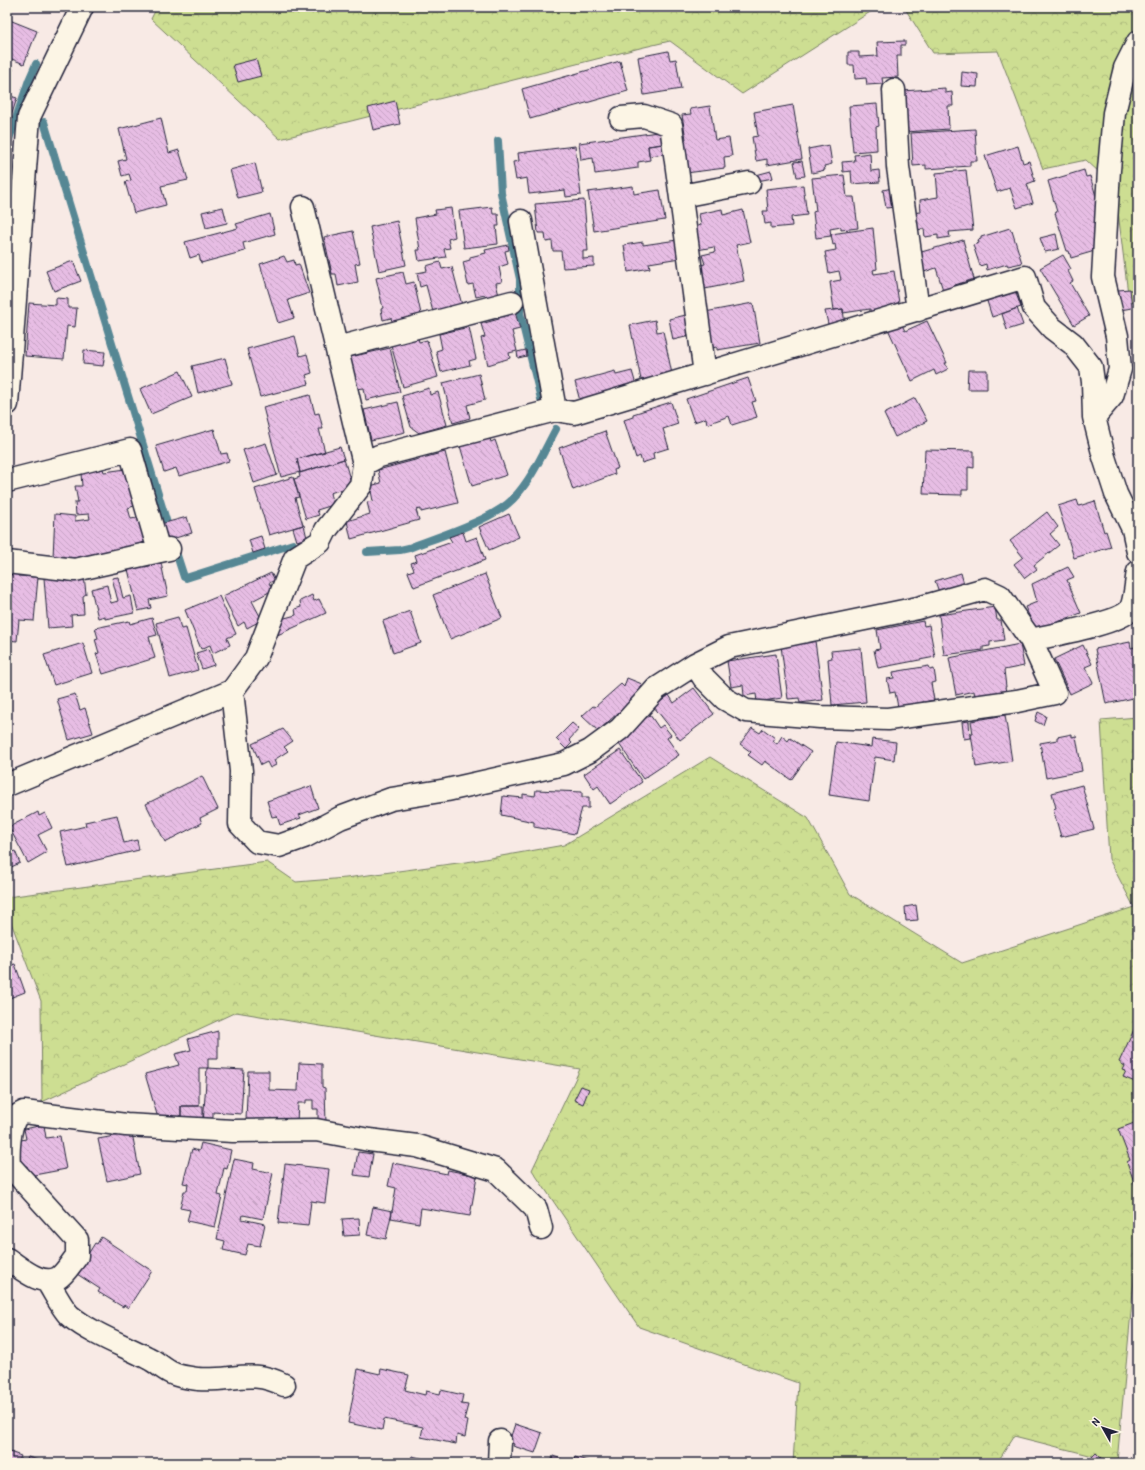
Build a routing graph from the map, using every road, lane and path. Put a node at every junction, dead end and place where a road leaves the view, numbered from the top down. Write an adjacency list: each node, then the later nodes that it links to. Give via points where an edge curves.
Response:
1 (82, 7): 13 (street, via 29,118)
2 (1138, 42): 15 (street, via 1125,68 1114,113 1108,170 1103,277 1117,336 1120,369 1112,396)
3 (894, 90): 10 (street, via 898,167)
4 (621, 118): 6 (street, via 644,116 671,125)
5 (749, 184): 6 (street)
6 (680, 196): 12 (street)
7 (304, 207): 11 (street)
8 (521, 221): 14 (street)
9 (512, 302): 11 (street)
10 (918, 310): 12 (street); 15 (street, via 1025,277 1034,308 1052,328 1073,344 1091,367)
11 (336, 348): 16 (street)
12 (705, 374): 14 (street, via 574,413)
13 (7, 404)
14 (555, 410): 16 (street, via 379,456)
15 (1094, 417): 18 (street, via 1116,494 1133,528)
16 (364, 464): 23 (street, via 361,485 326,530 320,542 295,558 256,658)
17 (7, 481): 19 (street, via 130,450 164,550 75,570)
18 (1138, 552)
19 (7, 562)
20 (1138, 572): 21 (street, via 1129,610 1118,617)
21 (1031, 640): 22 (street, via 1000,596 985,589 918,608 729,647); 22 (street, via 1055,693 1017,701 888,719 746,711 724,699 704,678)
22 (696, 664): 23 (street, via 656,689 620,729 590,751 564,764 447,790 391,799 340,818 304,837 279,846 257,842 240,824 241,771)
23 (232, 691): 24 (street)
24 (7, 785)
25 (541, 1228): 27 (street, via 536,1209 496,1170 417,1146 316,1130 233,1131 126,1125 24,1112 16,1117 8,1151 9,1165 77,1240 77,1256 58,1278)
26 (7, 1259): 27 (street, via 39,1279)
27 (47, 1281): 28 (street, via 69,1316 174,1374 219,1380 238,1376 258,1376 273,1379)
28 (284, 1385)
29 (500, 1440): 30 (street)
30 (499, 1463)

